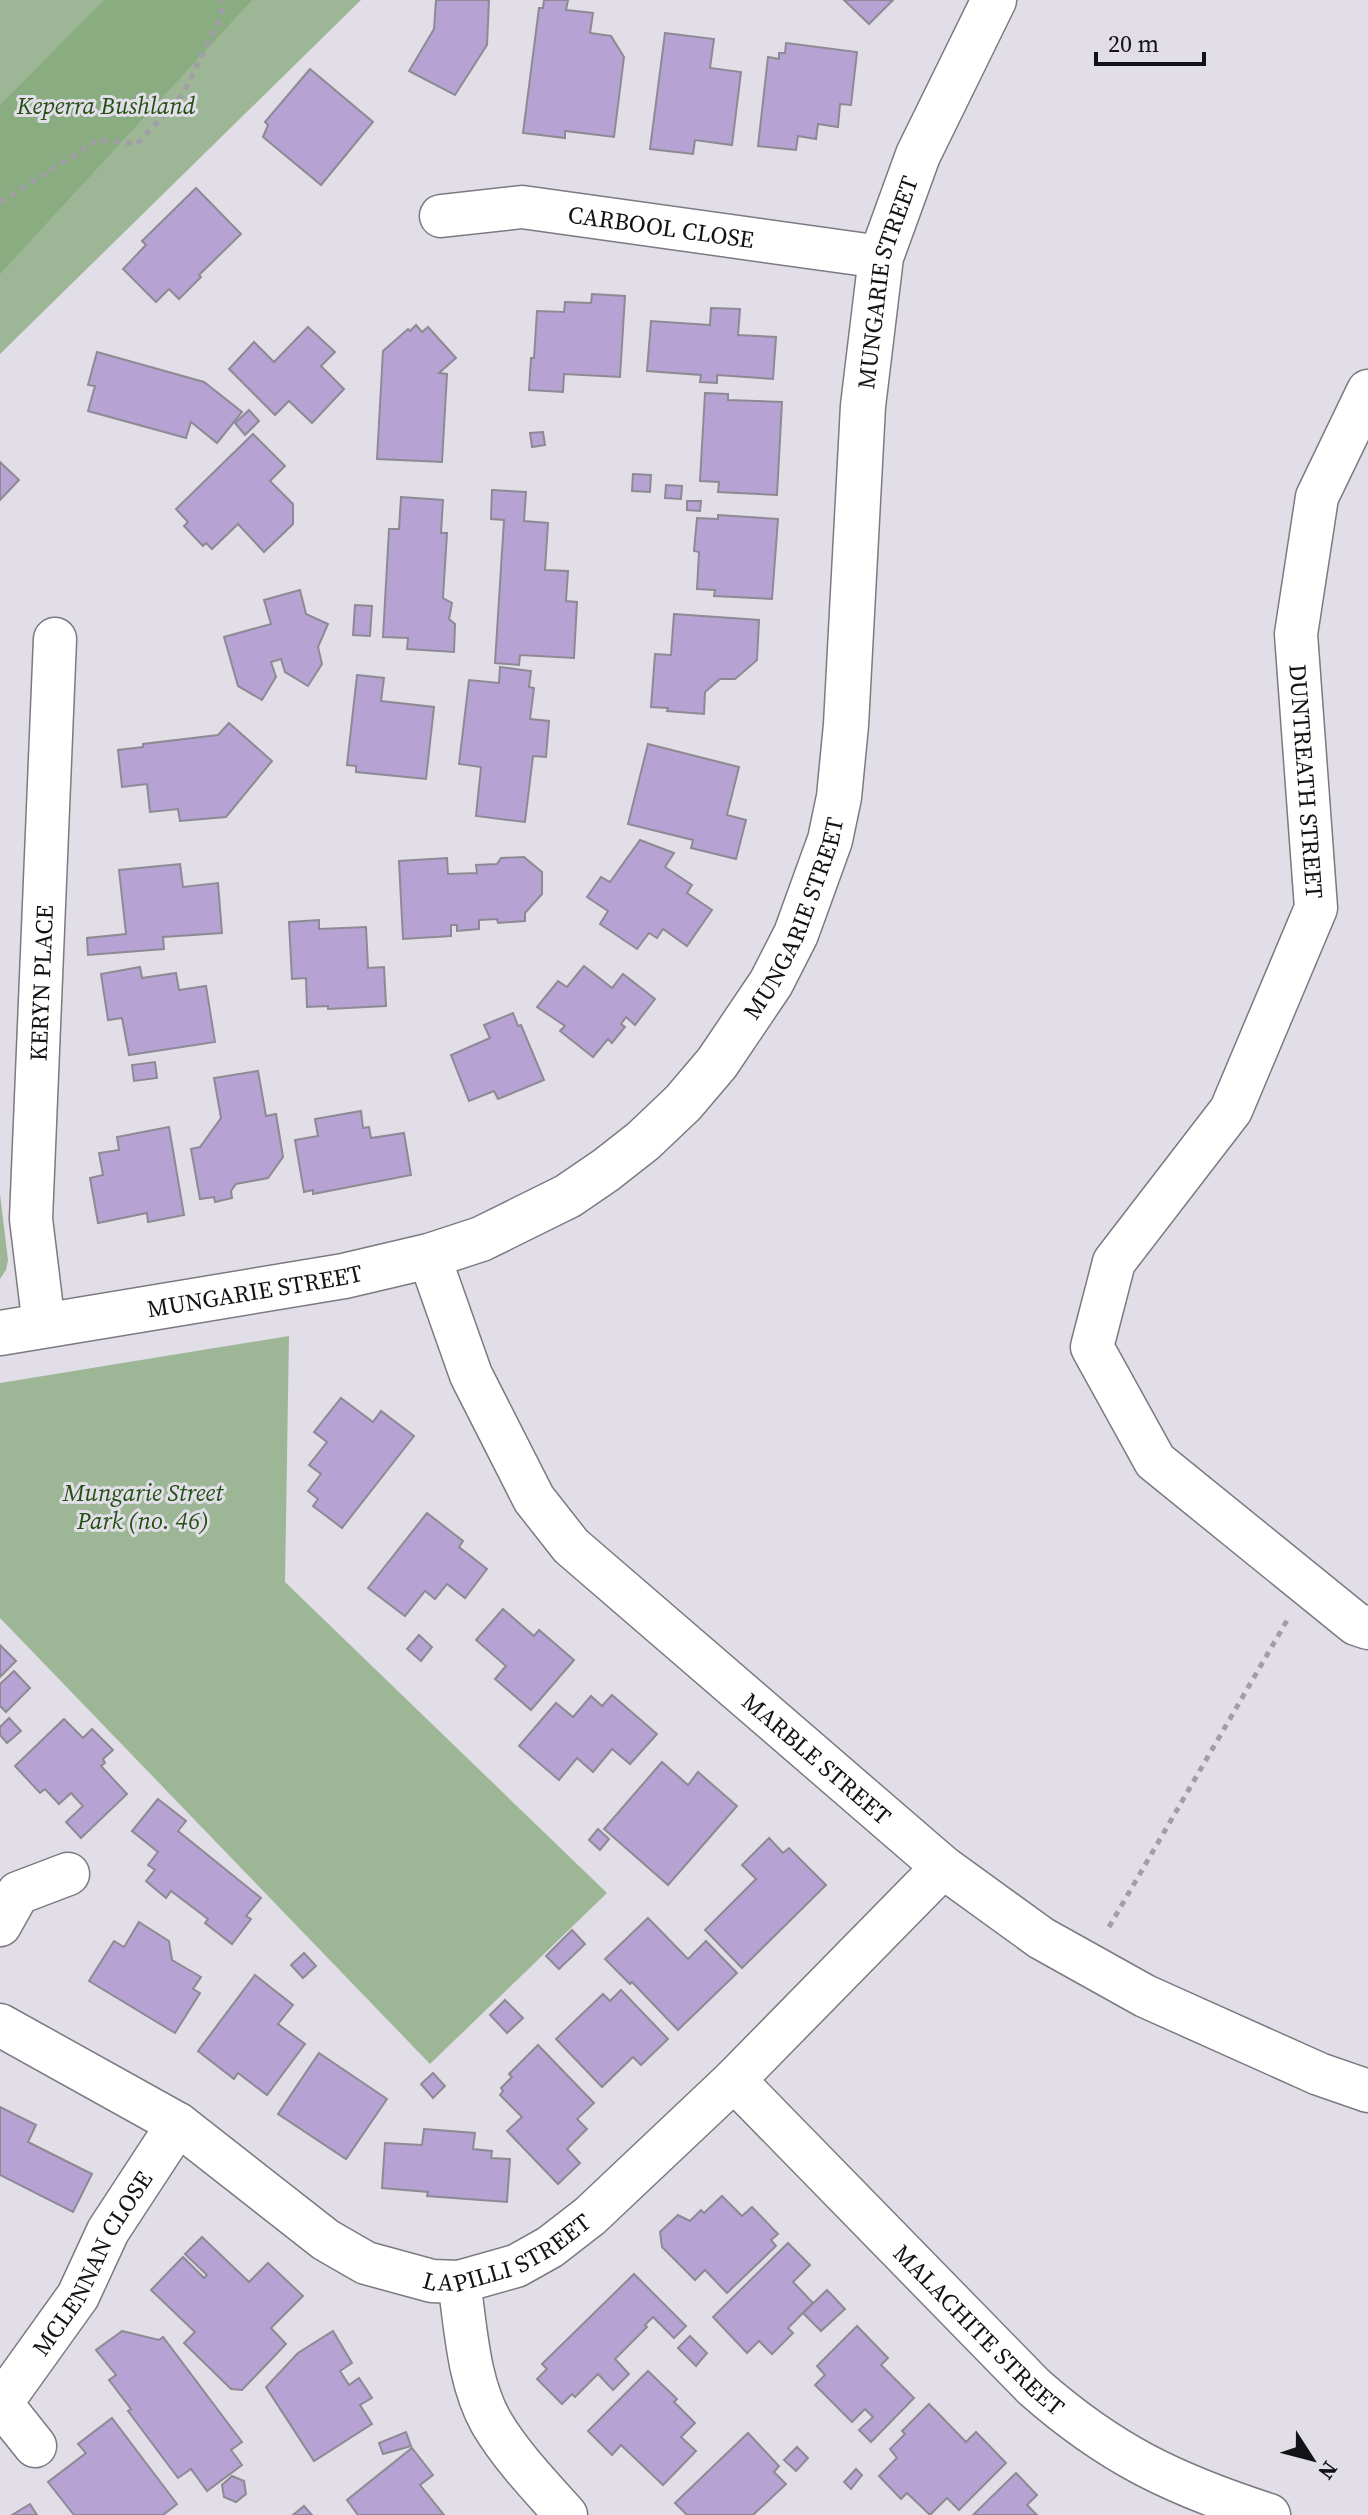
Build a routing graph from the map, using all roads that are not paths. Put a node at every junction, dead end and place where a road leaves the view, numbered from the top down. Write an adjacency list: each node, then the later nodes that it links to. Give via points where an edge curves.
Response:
1 (994, 0): 3 (street, MUNGARIE STREET, via 918,155)
2 (441, 216): 3 (street, CARBOOL CLOSE, via 522,207)
3 (881, 257): 6 (street, MUNGARIE STREET, via 864,393 839,797 830,840 796,934 771,983 717,1063 643,1141 568,1196 481,1239)
4 (1368, 391): 9 (street, DUNTREATH STREET, via 1317,497 1296,634 1316,908 1231,1110 1114,1262 1092,1347 1155,1461 1356,1624)
5 (55, 639): 7 (street, KERYN PLACE, via 31,1219)
6 (429, 1256): 7 (street, MUNGARIE STREET, via 344,1276); 10 (street, MARBLE STREET, via 471,1375 534,1499 571,1546)
7 (44, 1326): 8 (street, MUNGARIE STREET)
8 (0, 1333)
9 (1368, 1628)
10 (943, 1867): 14 (street, LAPILLI STREET); 15 (street, MARBLE STREET, via 1041,1938 1145,1996)
11 (68, 1874): 12 (street)
12 (6, 1894)
13 (0, 2025): 16 (street, LAPILLI STREET)
14 (734, 2080): 17 (street, LAPILLI STREET, via 550,2247 516,2266); 21 (street, MALACHITE STREET, via 1068,2417 1174,2482)
15 (1368, 2091)
16 (178, 2124): 17 (street, LAPILLI STREET, via 326,2240 366,2263 432,2281); 18 (street, MCLENNAN CLOSE, via 108,2231 78,2296)
17 (459, 2282): 20 (street, via 474,2379 491,2421)
18 (1, 2402): 19 (street, MCLENNAN CLOSE)
19 (35, 2446)
20 (566, 2515)
21 (1269, 2515)

